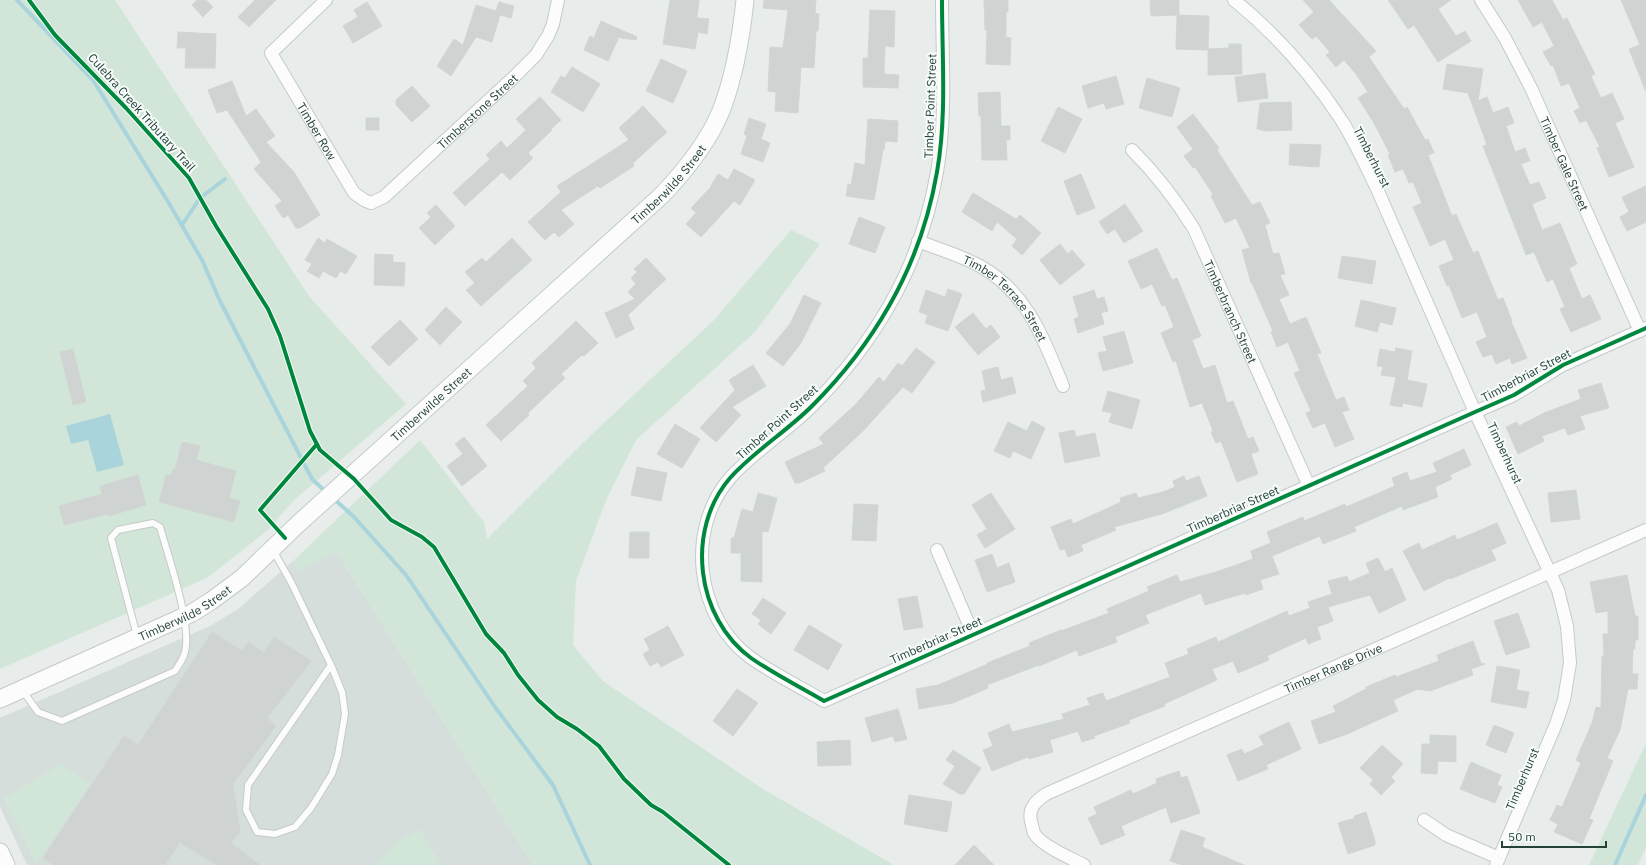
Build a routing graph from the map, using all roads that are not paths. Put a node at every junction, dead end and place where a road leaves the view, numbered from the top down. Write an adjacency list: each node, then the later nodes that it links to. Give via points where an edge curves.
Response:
1 (326, 0): 8 (street, Timber Row, via 270,53 354,193)
2 (558, 0): 8 (street, Timberstone Street, via 553,24 536,54 384,197)
3 (745, 0): 15 (street, Timberwilde Street, via 736,61 721,111 703,144 678,179 298,524)
4 (942, 0): 9 (street, Timber Point Street, via 941,137 937,172)
5 (1234, 0): 12 (street, Timberhurst, via 1287,49 1342,121 1377,189)
6 (1481, 0): 10 (street, Timber Gale Street, via 1505,38 1531,88)
7 (1132, 150): 13 (street, Timberbranch Street, via 1175,200 1194,229)
8 (371, 203)
9 (918, 241): 11 (street, Timber Terrace Street, via 968,260 1006,284 1034,319); 24 (street, Timber Point Street, via 890,305 870,337 842,374 811,407 747,461 729,480 715,502 706,527 702,553 704,580 711,605 724,628 750,658)
10 (1643, 330): 12 (street, Timberbriar Street, via 1563,365 1514,395)
11 (1063, 386)
12 (1475, 412): 13 (street, Timberbriar Street); 17 (street, Timberhurst)
13 (1309, 486): 19 (street, Timberbriar Street)
14 (1646, 530): 17 (street, Timber Range Drive)
15 (273, 550): 18 (street, Timberwilde Street, via 230,588); 21 (lane)
16 (937, 550): 19 (street)
17 (1550, 573): 27 (street, Timberhurst, via 1564,610 1567,626 1570,657 1568,682 1556,724); 29 (street, Timber Range Drive, via 1046,794 1032,806 1030,816 1034,832 1038,838 1056,850)
18 (185, 616): 20 (street, Timberwilde Street); 20 (lane, via 160,527 153,523 118,530 111,538); 22 (lane, via 187,639 184,656 175,671 62,721 38,712)
19 (973, 634): 24 (street, Timberbriar Street)
20 (137, 637): 22 (street, Timberwilde Street)
21 (331, 665): 21 (lane, via 342,692 345,714 332,774 312,808 295,827 275,834 257,832 246,810 248,785)
22 (22, 689): 23 (street, Timberwilde Street)
23 (0, 699)
24 (824, 701)
25 (1424, 820): 27 (street, via 1446,835)
26 (0, 852): 28 (street)
27 (1498, 862)
28 (6, 865)
29 (1084, 865)

